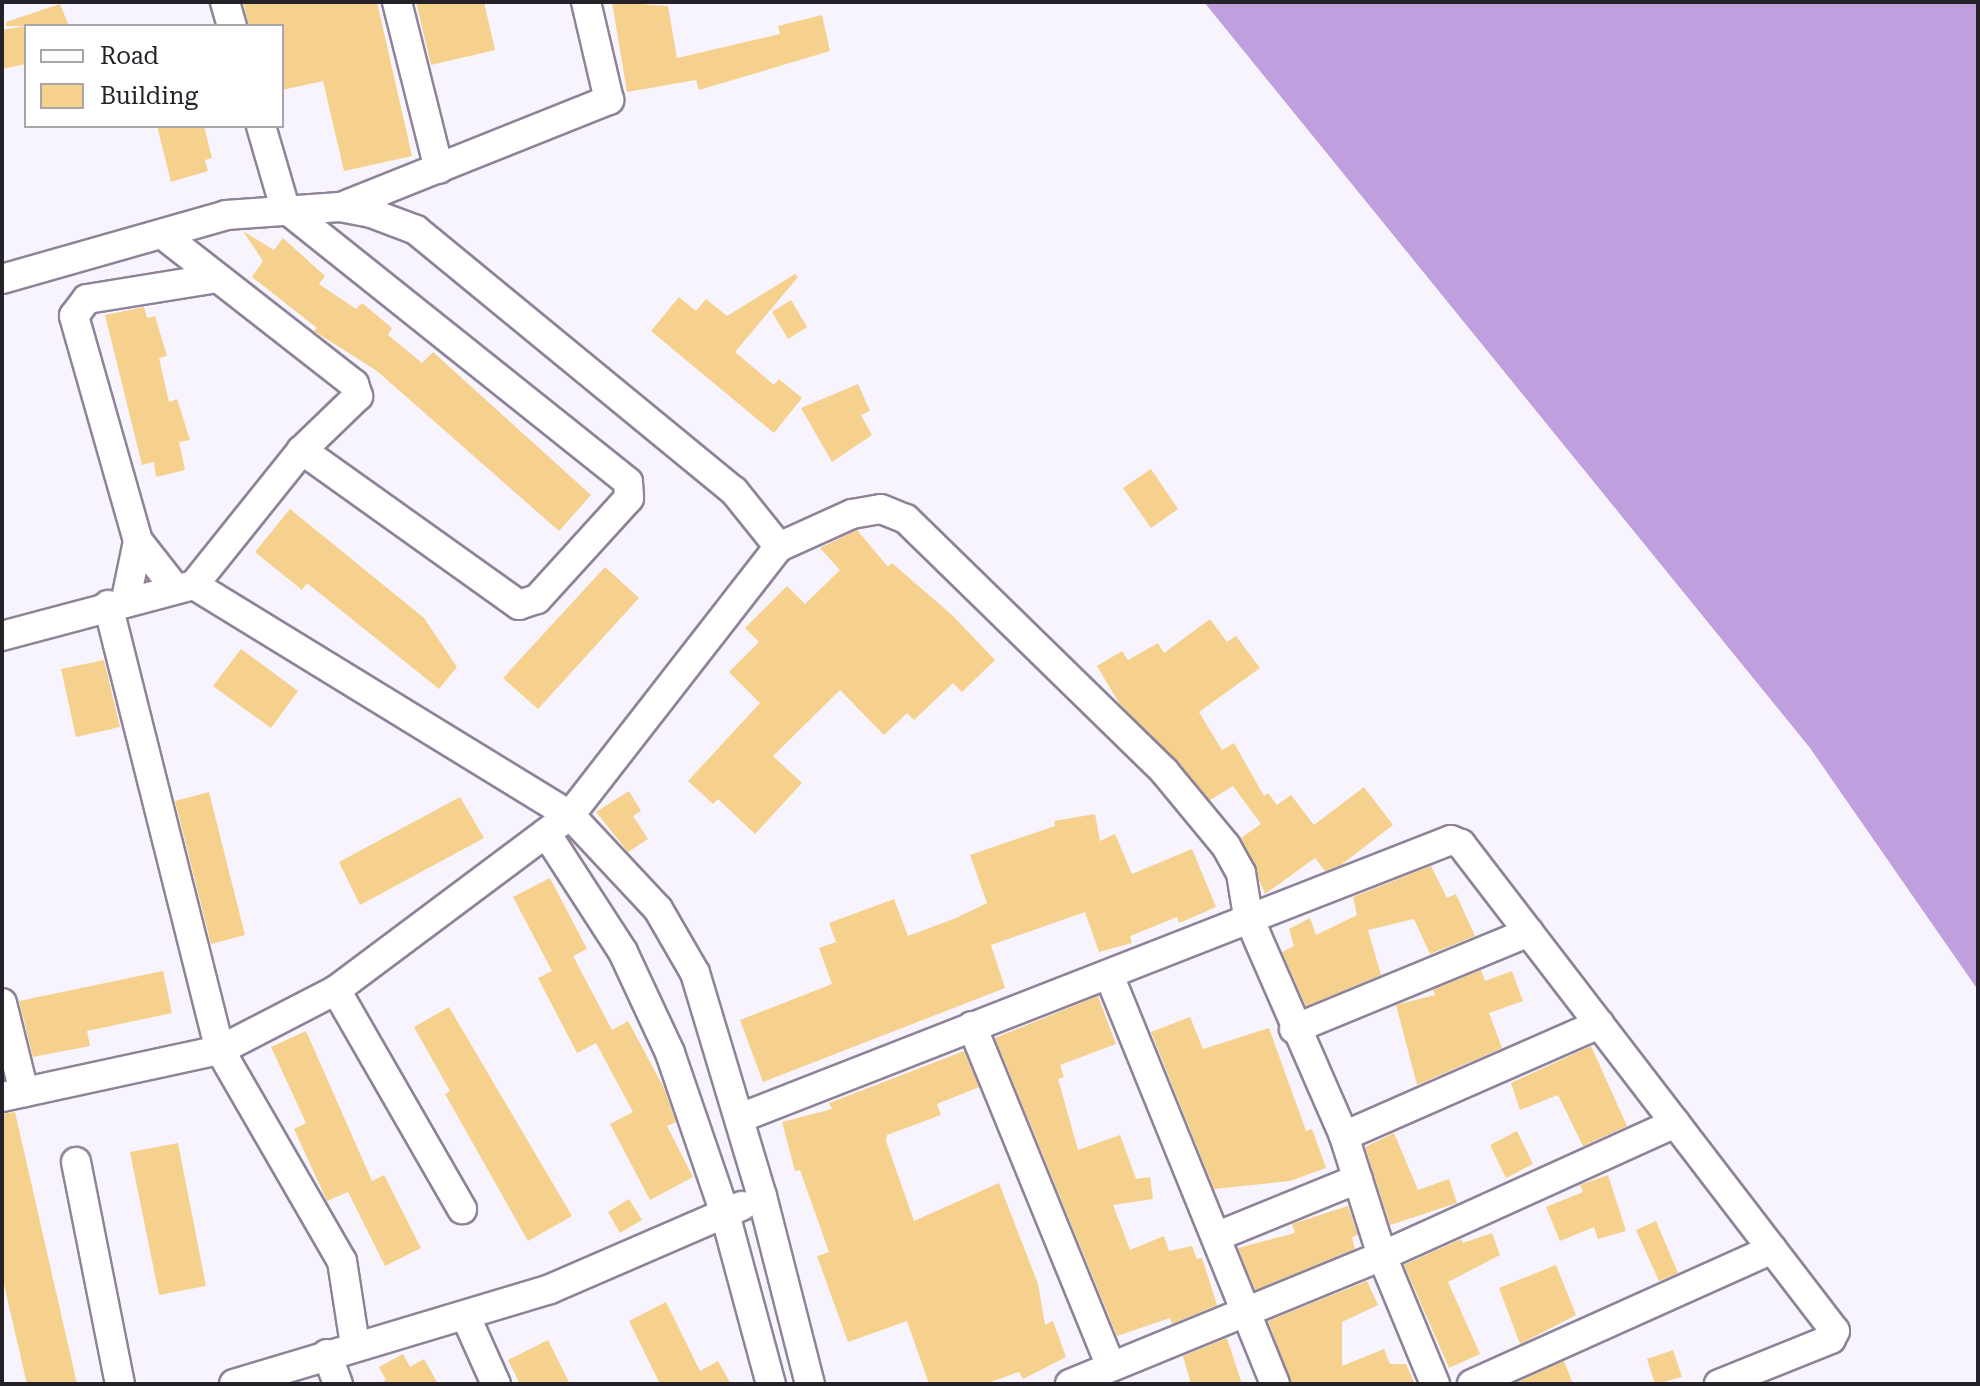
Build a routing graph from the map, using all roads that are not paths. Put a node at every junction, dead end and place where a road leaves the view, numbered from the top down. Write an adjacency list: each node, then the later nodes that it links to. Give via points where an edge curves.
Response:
1 (225, 2): 4 (street)
2 (397, 2): 6 (street)
3 (586, 2): 6 (street, via 609,100)
4 (231, 24)
5 (262, 128): 8 (street)
6 (439, 169): 7 (street)
7 (340, 207): 8 (street); 14 (street, via 416,230 734,491)
8 (285, 208): 9 (street, via 226,215); 12 (street, via 628,482 629,498 537,599 519,605)
9 (162, 234): 10 (street); 11 (street)
10 (216, 278): 12 (street, via 358,392 352,407); 13 (street, via 87,299 74,316)
11 (2, 279)
12 (302, 450): 15 (street)
13 (138, 541): 15 (street); 16 (street)
14 (779, 547): 18 (street); 20 (street, via 852,514 881,509 906,519 1164,771 1226,846 1241,873)
15 (185, 587): 16 (street); 18 (street)
16 (117, 602): 17 (street); 28 (street)
17 (2, 636)
18 (570, 815): 19 (street); 30 (street, via 658,909 679,943 695,973)
19 (546, 833): 23 (street); 37 (street, via 630,967 670,1053)
20 (1248, 916): 21 (street, via 1451,840 1461,844); 22 (street); 27 (street)
21 (1529, 932): 25 (street); 27 (street)
22 (1109, 975): 26 (street); 38 (street)
23 (336, 990): 28 (street); 36 (street)
24 (2, 1003): 29 (street)
25 (1599, 1024): 31 (street); 32 (street)
26 (972, 1026): 30 (street); 45 (street)
27 (1294, 1029): 32 (street)
28 (220, 1050): 29 (street); 43 (street, via 342,1261)
29 (13, 1094)
30 (740, 1118): 35 (street)
31 (1675, 1123): 39 (street); 40 (street)
32 (1344, 1136): 34 (street)
33 (76, 1162): 46 (street)
34 (1358, 1179): 38 (street); 40 (street)
35 (762, 1196): 37 (street); 51 (street)
36 (462, 1209)
37 (725, 1214): 42 (street, via 626,1260); 50 (street)
38 (1218, 1236): 41 (street)
39 (1772, 1249): 55 (street); 56 (street, via 1836,1334)
40 (1382, 1256): 41 (street); 54 (street)
41 (1248, 1311): 45 (street); 53 (street)
42 (466, 1317): 43 (street); 49 (street)
43 (355, 1345): 44 (street)
44 (327, 1354): 47 (street); 48 (street)
45 (1111, 1367): 52 (street)
46 (120, 1384)
47 (234, 1384)
48 (338, 1384)
49 (496, 1384)
50 (771, 1384)
51 (810, 1384)
52 (1070, 1384)
53 (1275, 1384)
54 (1435, 1384)
55 (1472, 1384)
56 (1719, 1384)

